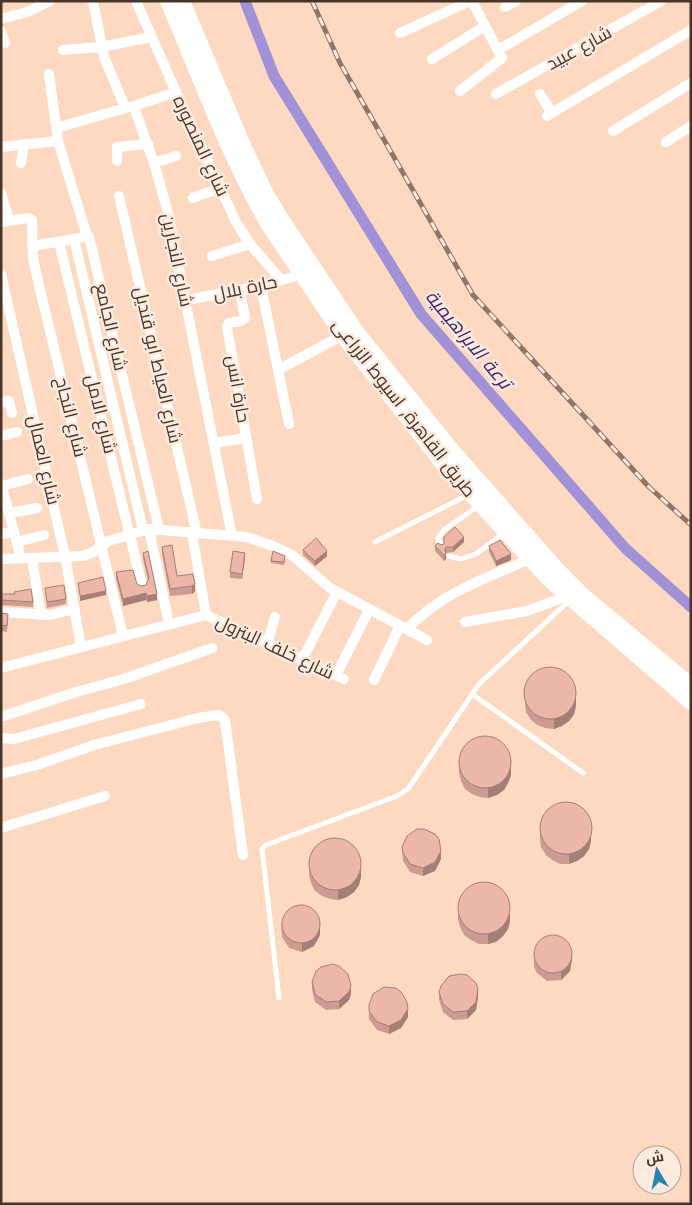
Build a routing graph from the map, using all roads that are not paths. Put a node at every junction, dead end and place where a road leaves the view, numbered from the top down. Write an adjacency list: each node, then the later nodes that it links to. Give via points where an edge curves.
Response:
1 (50, 1): 11 (street)
2 (93, 1): 18 (street, شارع النجارين)
3 (136, 1): 16 (street, شارع المنصوره)
4 (168, 1): 53 (highway, طريق القاهرة, اسيوط الزراعى, via 243,177 268,225)
5 (182, 1): 74 (highway, طريق القاهرة, اسيوط الزراعى, via 255,172 281,219 358,333)
6 (471, 1): 12 (street); 15 (street)
7 (516, 1): 10 (street)
8 (582, 1): 20 (street)
9 (661, 1): 26 (street, شارع عبيد)
10 (505, 7)
11 (1, 19)
12 (485, 26): 20 (street); 21 (street)
13 (691, 30): 27 (street, via 550,114)
14 (1, 32): 17 (street)
15 (400, 33)
16 (151, 37): 18 (street); 25 (street, شارع المنصوره)
17 (5, 43)
18 (101, 47): 19 (street); 28 (street, شارع النجارين)
19 (63, 50)
20 (498, 50): 24 (street, via 501,59)
21 (432, 60)
22 (49, 74): 30 (street, شارع الجامع)
23 (691, 82): 31 (street)
24 (460, 91)
25 (176, 92): 28 (street); 41 (street, شارع المنصوره)
26 (496, 94)
27 (540, 94)
28 (130, 107): 30 (street); 35 (street, شارع النجارين)
29 (691, 126): 33 (street)
30 (56, 128): 32 (street, شارع الجامع)
31 (613, 131)
32 (58, 141): 34 (street); 46 (street, شارع الجامع)
33 (666, 142)
34 (24, 144): 36 (street); 39 (street)
35 (148, 144): 38 (street, via 117,147); 40 (street, شارع النجارين)
36 (1, 147)
37 (176, 156): 40 (street)
38 (117, 162)
39 (21, 163)
40 (154, 164): 57 (street, شارع النجارين)
41 (220, 188): 44 (street); 49 (street, شارع المنصوره)
42 (1, 193): 45 (street)
43 (119, 196): 78 (street, شارع العياط ابو قنديل)
44 (193, 198)
45 (5, 221): 50 (street, شارع النجاح, via 31,219)
46 (88, 237): 47 (street); 75 (street, شارع الجامع)
47 (74, 239): 48 (street); 75 (street)
48 (59, 242): 50 (street); 77 (street, شارع الامل)
49 (250, 244): 51 (street); 54 (street, شارع المنصوره)
50 (32, 246): 83 (street, شارع النجاح)
51 (212, 256)
52 (1, 274): 58 (street, شارع العمال)
53 (303, 274): 54 (street, حارة بلال); 59 (highway, طريق القاهرة, اسيوط الزراعى)
54 (281, 280): 55 (street, حارة بلال)
55 (261, 286): 56 (street, حارة بلال); 60 (street)
56 (240, 290): 57 (street, حارة بلال); 66 (street, حارة انس, via 244,318 227,326)
57 (186, 300): 67 (street, شارع النجارين)
58 (6, 316): 85 (street, شارع العمال)
59 (343, 335): 60 (street); 71 (highway, طريق القاهرة, اسيوط الزراعى, via 442,462)
60 (278, 370): 63 (street)
61 (1, 402): 62 (street, via 9,401)
62 (12, 413)
63 (289, 424)
64 (17, 432): 65 (street)
65 (1, 436)
66 (246, 438): 67 (street); 70 (street, حارة انس)
67 (214, 443): 80 (street, شارع النجارين)
68 (28, 479): 69 (street)
69 (2, 485): 73 (street)
70 (257, 499)
71 (476, 499): 74 (highway, طريق القاهرة, اسيوط الزراعى); 82 (lane); 84 (lane, via 444,530 438,538)
72 (37, 508): 73 (street)
73 (6, 509): 81 (street)
74 (511, 528): 86 (lane, via 476,554 460,559); 90 (highway, طريق القاهرة, اسيوط الزراعى); 111 (highway, طريق القاهرة, اسيوط الزراعى, via 582,594)
75 (150, 530): 77 (street); 78 (street); 101 (street)
76 (1, 534): 81 (street)
77 (130, 534): 83 (street); 91 (street, شارع الامل)
78 (195, 534): 80 (street); 98 (street, شارع العياط ابو قنديل)
79 (44, 536): 81 (street)
80 (232, 536): 92 (street, via 254,538 283,550)
81 (15, 537): 87 (street)
82 (375, 542)
83 (102, 545): 85 (street, via 88,555); 103 (street, شارع النجاح)
84 (440, 546)
85 (65, 556): 88 (street); 94 (street, شارع العمال)
86 (449, 556)
87 (21, 558): 88 (street); 89 (street)
88 (32, 558): 97 (street)
89 (1, 559)
90 (530, 559): 93 (highway, طريق القاهرة, اسيوط الزراعى); 102 (street, via 452,593)
91 (142, 586)
92 (337, 592): 95 (street); 108 (street)
93 (568, 598): 100 (street, via 527,611); 112 (lane); 113 (highway, طريق القاهرة, اسيوط الزراعى)
94 (75, 609): 97 (street); 106 (street, شارع العمال)
95 (369, 610): 102 (street); 108 (street, شارع خلف البترول, via 340,677)
96 (1, 612): 97 (street)
97 (41, 615)
98 (206, 615): 101 (street); 105 (street, شارع خلف البترول)
99 (275, 617): 105 (street)
100 (465, 622)
101 (169, 624): 103 (street)
102 (404, 628): 104 (street); 110 (street)
103 (123, 636): 106 (street)
104 (427, 640)
105 (267, 644): 108 (street, شارع خلف البترول)
106 (81, 647): 109 (street)
107 (212, 648): 115 (street)
108 (302, 660)
109 (1, 668)
110 (374, 680)
111 (691, 686)
112 (472, 694): 117 (lane); 122 (lane, via 408,789 262,849)
113 (691, 702)
114 (141, 704): 116 (street, via 14,739)
115 (1, 717)
116 (1, 738)
117 (583, 773)
118 (1, 774): 121 (street, via 150,729 222,716)
119 (106, 796): 120 (street)
120 (1, 828)
121 (243, 855)
122 (279, 998)

